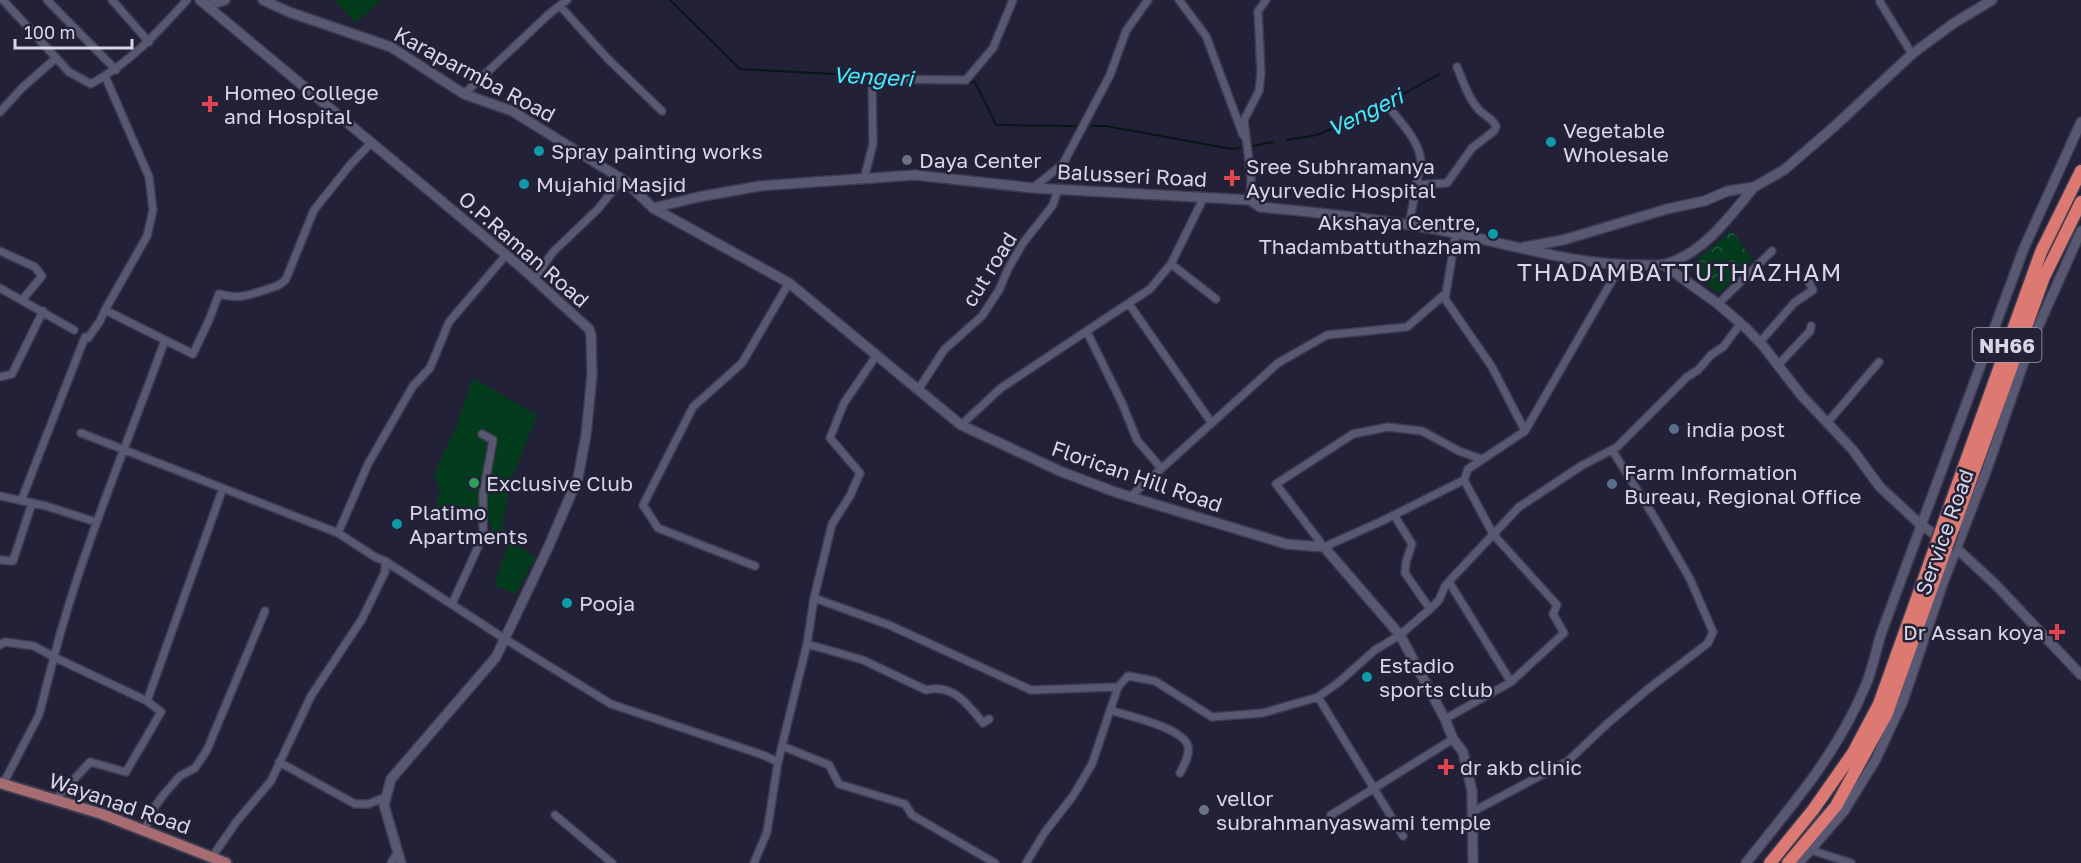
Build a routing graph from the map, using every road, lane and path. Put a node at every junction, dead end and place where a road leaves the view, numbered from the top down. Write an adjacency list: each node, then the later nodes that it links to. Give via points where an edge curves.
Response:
1 (3, 0): 18 (street)
2 (47, 0): 20 (street)
3 (112, 0): 16 (street)
4 (187, 0): 16 (street)
5 (225, 0): 14 (street)
6 (263, 0): 22 (street, Karaparmba Road, via 391,47)
7 (567, 0): 15 (street)
8 (1013, 0): 31 (street, via 993,48 966,80 872,79 873,144)
9 (1148, 0): 34 (street, via 1125,31 1110,75 1063,164)
10 (1179, 0): 28 (street, via 1206,36)
11 (1266, 0): 28 (street, via 1258,11 1261,73 1259,91 1244,120)
12 (1991, 0): 17 (street)
13 (1880, 2): 17 (street)
14 (203, 3): 27 (street, O.P.Raman Road)
15 (560, 6): 22 (street); 24 (street)
16 (149, 42): 20 (street)
17 (1912, 54): 33 (street, via 1784,170)
18 (56, 58): 21 (street, via 69,72 91,84); 25 (street)
19 (1457, 67): 32 (street, via 1472,99 1496,126 1467,155 1447,183)
20 (116, 70): 21 (street)
21 (105, 76): 59 (street, via 149,177 153,210 147,236)
22 (464, 94): 30 (street, Karaparmba Road, via 512,111)
23 (1388, 106): 32 (street, via 1420,152)
24 (662, 111)
25 (0, 112)
26 (2081, 122): 90 (street, via 2024,248)
27 (371, 143): 46 (street, O.P.Raman Road); 65 (street, via 314,210 286,279 279,287 249,297 219,294 193,354)
28 (1246, 145): 37 (street)
29 (2081, 171): 91 (highway, NH66, via 2041,252)
30 (622, 179): 39 (street, Karaparmba Road); 51 (street, via 598,209 552,252)
31 (864, 179): 34 (street, Balusseri Road, via 915,175); 39 (street, Balusseri Road, via 760,186)
32 (1416, 185): 40 (street)
33 (1754, 187): 43 (street, via 1728,191 1563,240); 49 (street, Balusseri Road, via 1694,251)
34 (1032, 188): 35 (street, Balusseri Road)
35 (1058, 189): 36 (street, Balusseri Road); 71 (street, cut road, via 1053,205 1023,243 982,316 944,350)
36 (1204, 197): 37 (street, Balusseri Road); 47 (street)
37 (1250, 200): 40 (street, Balusseri Road, via 1260,207 1354,215)
38 (2081, 202): 91 (highway, NH66, via 2044,277)
39 (653, 208): 52 (street, Florican Hill Road)
40 (1409, 225): 42 (street, Balusseri Road)
41 (2081, 231): 95 (street, Service Road, via 2029,347 1987,469)
42 (1456, 233): 43 (street, Balusseri Road); 54 (street)
43 (1516, 249): 48 (street, Balusseri Road)
44 (0, 251): 55 (street, via 35,267 42,276)
45 (1772, 251): 58 (street)
46 (506, 255): 51 (street, O.P.Raman Road); 92 (street, via 448,322 430,368 413,386 369,464)
47 (1171, 264): 56 (street); 57 (street, via 1150,289)
48 (1621, 265): 49 (street, Balusseri Road); 75 (street)
49 (1664, 265): 58 (street)
50 (1807, 278): 66 (street, via 1813,290 1794,303)
51 (534, 279): 105 (street, O.P.Raman Road, via 589,329 592,375 578,478)
52 (789, 283): 67 (street, Florican Hill Road); 98 (street, via 741,363 693,407 643,505 658,528)
53 (0, 288): 55 (street)
54 (1446, 293): 72 (street, via 1407,327 1327,335 1278,363); 75 (street, via 1445,299 1492,367)
55 (23, 299): 60 (street)
56 (1216, 300)
57 (1129, 304): 64 (street); 72 (street)
58 (1718, 304): 61 (street)
59 (105, 310): 65 (street); 86 (street, via 88,338 85,337)
60 (43, 311): 63 (street); 70 (street, via 12,374)
61 (1741, 323): 66 (street); 79 (street, via 1723,347)
62 (1811, 326): 69 (street, via 1810,332)
63 (74, 330)
64 (1087, 332): 74 (street, via 1001,388); 81 (street, via 1137,440)
65 (165, 340): 78 (street)
66 (1760, 342): 69 (street)
67 (876, 356): 71 (street, Florican Hill Road); 100 (street, via 844,403 830,438 860,473 832,524)
68 (1879, 362): 73 (street)
69 (1778, 365): 73 (street)
70 (0, 377)
71 (918, 390): 74 (street, Florican Hill Road)
72 (1211, 422): 81 (street)
73 (1827, 423): 90 (street, via 1880,487)
74 (961, 425): 85 (street, Florican Hill Road, via 1062,472)
75 (1525, 431): 80 (street)
76 (81, 434): 78 (street)
77 (482, 434): 101 (street, via 493,440 483,494 483,536)
78 (124, 449): 83 (street); 89 (street)
79 (1612, 450): 93 (street, via 1519,507); 126 (street, via 1684,569 1713,632 1708,643 1648,689 1568,761)
80 (1481, 459): 82 (street, via 1468,469); 94 (street, via 1422,431 1388,427 1353,434 1276,484)
81 (1161, 468): 85 (street)
82 (1464, 480): 88 (street); 93 (street)
83 (223, 488): 92 (street); 113 (street)
84 (0, 496): 86 (street)
85 (1130, 497): 94 (street, Florican Hill Road, via 1286,544)
86 (21, 501): 87 (street)
87 (32, 503): 89 (street); 96 (street, via 13,561)
88 (1394, 515): 94 (street); 102 (street, via 1412,544 1405,573)
89 (96, 522): 108 (street)
90 (1921, 525): 95 (street); 142 (street, via 1866,685 1841,736 1811,783)
91 (1949, 525): 95 (highway, NH66, bridge)
92 (338, 533): 97 (street)
93 (1493, 534): 99 (street); 110 (street, via 1557,605 1553,614 1564,633)
94 (1324, 547): 104 (street)
95 (1946, 547): 109 (street, via 2003,593); 131 (street, Service Road, via 1903,701 1876,759 1844,811); 143 (highway, NH66, via 1879,704 1852,753); 144 (highway, NH66, via 1887,713 1836,806)
96 (0, 560)
97 (385, 561): 101 (street); 119 (street, via 385,572 363,620 314,690)
98 (755, 566)
99 (1449, 582): 102 (street); 110 (street)
100 (814, 598): 106 (street); 111 (street, via 889,625 1031,690)
101 (452, 604): 105 (street)
102 (1430, 609): 104 (street)
103 (265, 611): 129 (street, via 207,750 195,768 180,776 153,808)
104 (1400, 635): 112 (street); 115 (street)
105 (505, 639): 120 (street, via 611,704); 124 (street, O.P.Raman Road, via 496,657 391,779)
106 (807, 644): 116 (street, via 863,660 926,690 937,687 962,698 983,723); 118 (street)
107 (0, 645): 108 (street, via 5,642 34,646)
108 (54, 657): 113 (street); 122 (street, via 39,715)
109 (2081, 675)
110 (1511, 682): 115 (street)
111 (1118, 687): 112 (street, via 1128,676 1155,681 1212,717 1263,713); 114 (street)
112 (1318, 697): 123 (street)
113 (147, 701): 125 (street, via 162,712 126,772 90,762)
114 (1110, 710): 121 (street, via 1181,735 1188,745 1188,754); 140 (street, via 1092,764)
115 (1444, 719): 117 (street)
116 (989, 720)
117 (1453, 739): 123 (street); 126 (street, via 1463,752 1472,791)
118 (782, 746): 120 (street); 139 (street, via 829,765 839,784 905,804 912,815)
119 (279, 762): 124 (street, via 355,804 368,804); 133 (street, via 264,792 237,821)
120 (778, 762): 138 (street, via 767,832)
121 (1180, 773)
122 (1, 784): 125 (main road, Wayanad Road)
123 (1374, 788): 128 (street); 130 (street)
124 (386, 796): 132 (street, via 384,805)
125 (55, 800): 129 (main road, Wayanad Road)
126 (1472, 812): 141 (street)
127 (555, 815): 137 (street)
128 (1332, 815)
129 (145, 830): 133 (main road, Wayanad Road)
130 (1403, 836)
131 (1811, 850): 145 (street, Service Road); 146 (street)
132 (397, 853): 135 (street); 136 (street)
133 (213, 857): 134 (main road, Wayanad Road)
134 (226, 863)
135 (390, 863)
136 (400, 863)
137 (612, 863)
138 (754, 863)
139 (995, 863)
140 (1026, 863)
141 (1473, 863)
142 (1746, 863)
143 (1770, 863)
144 (1788, 863)
145 (1799, 863)
146 (1851, 863)

